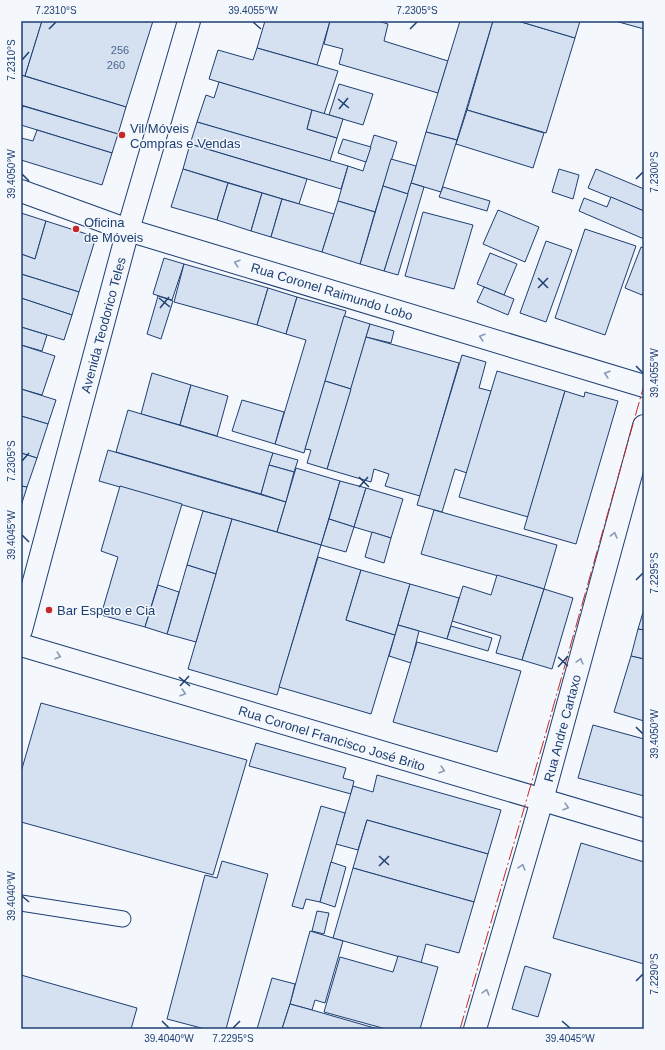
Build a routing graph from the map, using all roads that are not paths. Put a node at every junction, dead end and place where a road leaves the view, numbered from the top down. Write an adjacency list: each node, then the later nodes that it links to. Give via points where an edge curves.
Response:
1 (189, 21): 3 (street, Avenida Teodorico Teles)
2 (21, 191): 3 (street, Rua Coronel Raimundo Lobo)
3 (128, 230): 4 (street, Rua Coronel Raimundo Lobo, one-way to 3); 6 (street, Avenida Teodorico Teles)
4 (644, 386)
5 (644, 426): 8 (street, Rua Andre Cartaxo, one-way to 5)
6 (21, 630)
7 (21, 645): 8 (street, Rua Coronel Francisco José Brito, one-way to 8)
8 (542, 800): 9 (street, Rua Coronel Francisco José Brito, one-way to 9); 12 (street, Rua Andre Cartaxo, one-way to 8)
9 (644, 830)
10 (21, 903): 11 (lane)
11 (123, 919)
12 (475, 1029)

